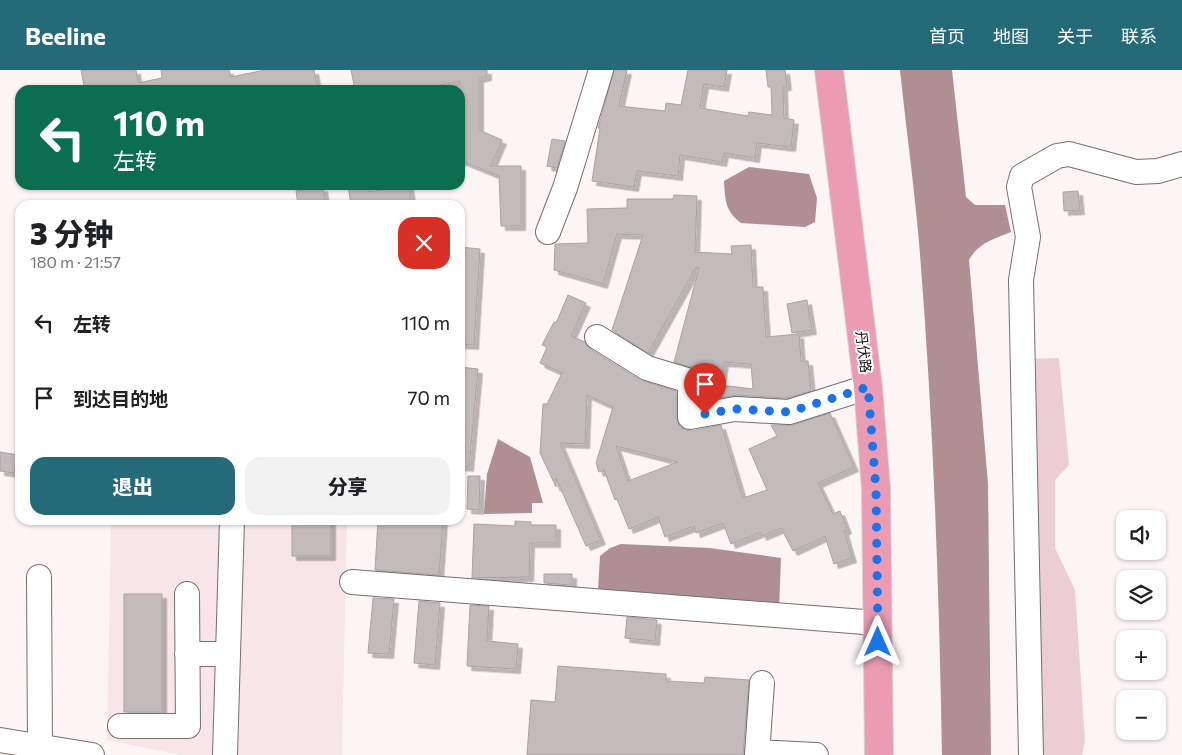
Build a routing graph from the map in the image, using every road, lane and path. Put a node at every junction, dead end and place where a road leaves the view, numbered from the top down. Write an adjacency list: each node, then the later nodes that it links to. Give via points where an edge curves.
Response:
1 (601, 70): 4 (street)
2 (829, 70): 6 (main road, 丹伏路)
3 (1182, 164): 23 (street, via 1158,171 1136,172 1069,154 1057,156 1022,176 1019,187 1028,237 1021,280)
4 (548, 232)
5 (597, 337): 6 (street, via 646,368 690,381 690,417 735,409 789,412)
6 (868, 387): 11 (main road, 丹伏路, via 876,489)
7 (232, 525): 13 (street)
8 (39, 577): 17 (street)
9 (352, 582): 11 (street)
10 (187, 594): 12 (street)
11 (878, 623): 22 (main road, 丹伏路)
12 (187, 654): 13 (street); 15 (street, via 188,726)
13 (228, 654): 20 (street)
14 (762, 683): 18 (street)
15 (120, 726)
16 (0, 740): 17 (street)
17 (40, 746): 19 (street)
18 (757, 753): 21 (street)
19 (92, 755)
20 (225, 755)
21 (816, 755)
22 (878, 755)
23 (1031, 755)

